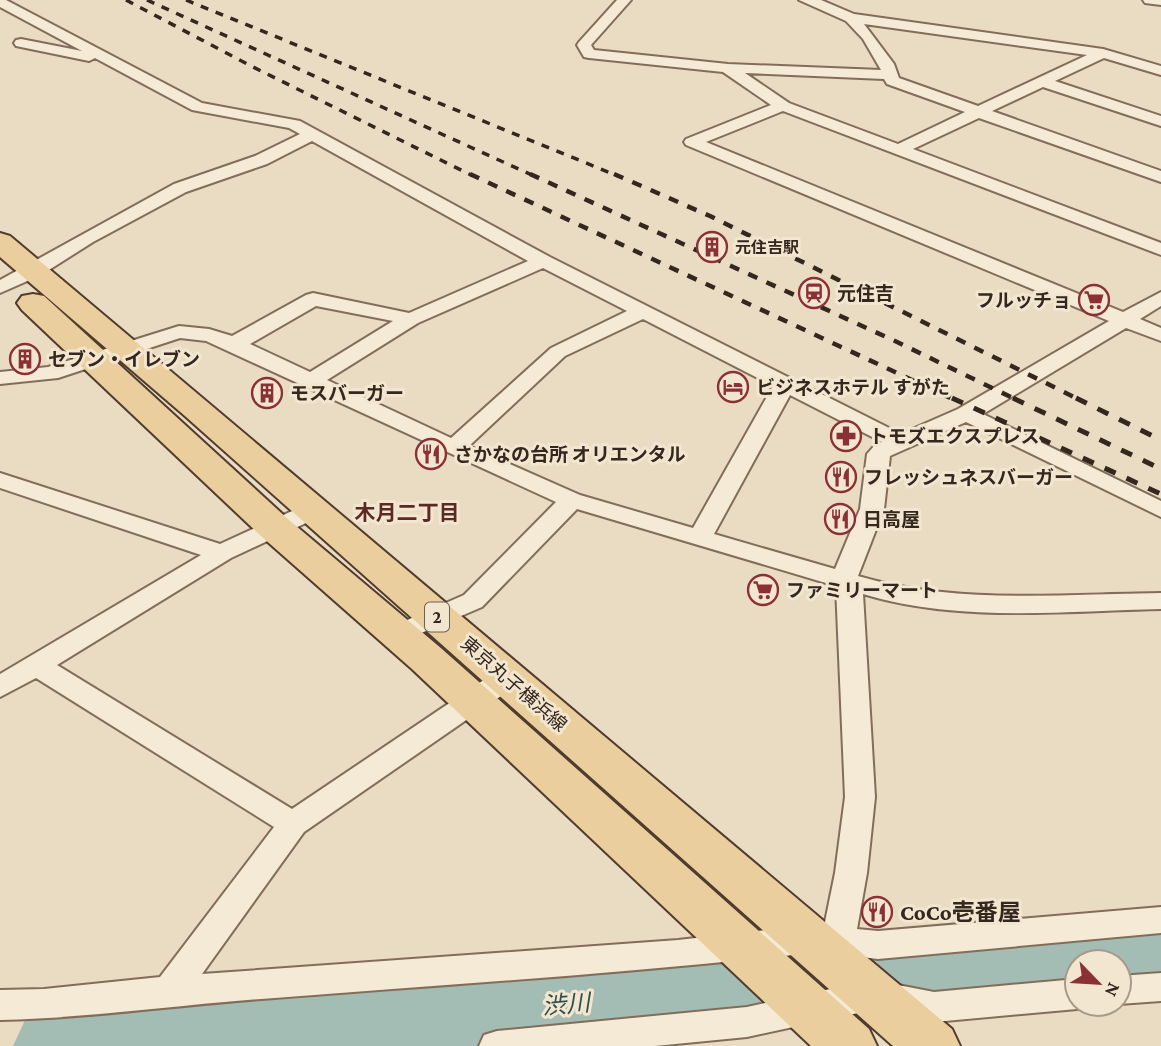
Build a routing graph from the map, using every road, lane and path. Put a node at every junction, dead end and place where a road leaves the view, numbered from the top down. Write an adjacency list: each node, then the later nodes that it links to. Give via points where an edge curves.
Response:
1 (624, 0): 10 (street, via 584,46 589,54)
2 (806, 0): 6 (street)
3 (1150, 0): 4 (street)
4 (1161, 1)
5 (0, 2): 7 (street)
6 (851, 13): 8 (street); 12 (street, via 887,64)
7 (55, 31): 9 (street); 9 (street, via 16,45)
8 (1103, 53): 11 (street); 13 (street)
9 (120, 64): 17 (street, via 198,107 294,124)
10 (727, 68): 12 (street); 14 (street)
11 (1161, 71)
12 (889, 75): 15 (street, via 892,81)
13 (1042, 82): 15 (street); 16 (street)
14 (783, 106): 18 (street); 27 (street, via 692,142)
15 (977, 113): 18 (street); 19 (street)
16 (1161, 121)
17 (311, 135): 22 (street); 23 (street, via 261,160 169,194)
18 (900, 149): 21 (street)
19 (1161, 177)
20 (0, 242): 23 (main road, 東京丸子横浜線 / 2)
21 (1161, 249)
22 (543, 261): 25 (street); 26 (street)
23 (11, 278): 30 (main road, 東京丸子横浜線 / 2)
24 (1161, 299): 27 (street)
25 (642, 312): 33 (street); 36 (street, via 558,352)
26 (411, 319): 29 (street, via 313,299); 32 (street)
27 (1126, 320): 28 (street); 34 (street)
28 (1161, 335)
29 (234, 344): 30 (street, via 179,332); 32 (street)
30 (107, 353): 31 (street, via 50,373); 40 (main road, 東京丸子横浜線 / 2, via 197,408); 41 (main road, 東京丸子横浜線 / 2)
31 (0, 378)
32 (310, 381): 36 (street)
33 (785, 384): 35 (street); 42 (street)
34 (966, 414): 35 (street); 39 (street)
35 (900, 442): 44 (street, via 879,454 872,509)
36 (454, 448): 38 (street)
37 (0, 480): 43 (street)
38 (572, 500): 42 (street); 46 (street, via 473,601)
39 (1161, 510)
40 (312, 511): 41 (street); 46 (main road, 東京丸子横浜線 / 2)
41 (275, 528): 43 (street); 47 (main road, 東京丸子横浜線 / 2)
42 (700, 537): 44 (street)
43 (222, 554): 48 (street)
44 (844, 579): 45 (street, via 891,594 962,604); 54 (street, via 850,586 860,797 851,873)
45 (1161, 601)
46 (437, 617): 47 (street); 49 (main road, 東京丸子横浜線 / 2)
47 (398, 635): 51 (main road, 東京丸子横浜線 / 2)
48 (36, 665): 50 (street); 52 (street)
49 (507, 678): 51 (street); 54 (main road, 東京丸子横浜線 / 2)
50 (0, 687)
51 (473, 702): 52 (street); 55 (main road, 東京丸子横浜線 / 2)
52 (293, 824): 58 (street)
53 (1161, 920): 54 (street, via 878,944)
54 (824, 940): 55 (street); 59 (main road, 東京丸子横浜線 / 2)
55 (738, 947): 58 (street); 62 (main road, 東京丸子横浜線 / 2)
56 (1161, 986): 57 (street)
57 (1133, 989)
58 (170, 991): 61 (street)
59 (872, 995): 60 (street, via 934,1007); 62 (street); 64 (street); 65 (main road, 東京丸子横浜線 / 2)
60 (1063, 995)
61 (0, 1005)
62 (808, 1009): 63 (street, via 747,1022); 64 (main road, 東京丸子横浜線 / 2)
63 (497, 1046)
64 (852, 1046)
65 (932, 1046)

